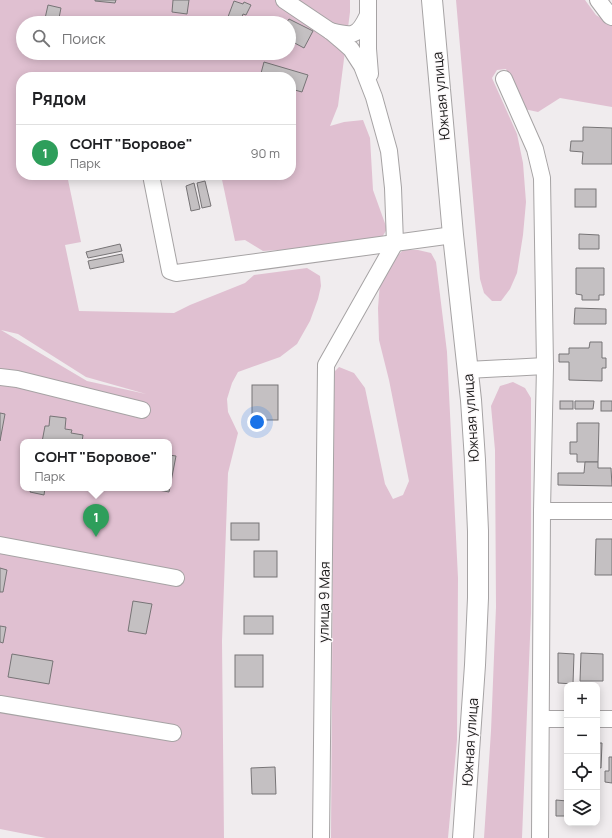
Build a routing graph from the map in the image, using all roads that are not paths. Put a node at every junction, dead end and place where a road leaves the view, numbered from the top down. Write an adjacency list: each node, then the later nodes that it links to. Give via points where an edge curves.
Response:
1 (284, 0): 7 (street)
2 (368, 0): 5 (street)
3 (432, 0): 11 (main road, Южная улица)
4 (598, 0): 6 (street)
5 (367, 17): 7 (street, via 357,33 350,35); 9 (street)
6 (612, 17)
7 (330, 31): 9 (street, via 357,57)
8 (504, 79): 13 (street, via 535,149 542,178)
9 (374, 97): 12 (street, via 389,151)
10 (152, 180): 12 (street, via 170,271 176,273)
11 (453, 236): 12 (street); 14 (main road, Южная улица)
12 (395, 244): 27 (street, улица 9 Мая, via 326,366)
13 (545, 366): 14 (street); 17 (street)
14 (467, 370): 28 (main road, Южная улица, via 475,468 478,598)
15 (0, 376): 16 (street)
16 (142, 410)
17 (542, 510): 18 (street); 22 (street)
18 (612, 511)
19 (0, 545): 20 (street)
20 (176, 578)
21 (0, 704): 26 (street)
22 (541, 719): 23 (street); 29 (street)
23 (564, 719)
24 (600, 719): 25 (street)
25 (612, 719)
26 (173, 733)
27 (321, 838)
28 (463, 838)
29 (540, 838)

